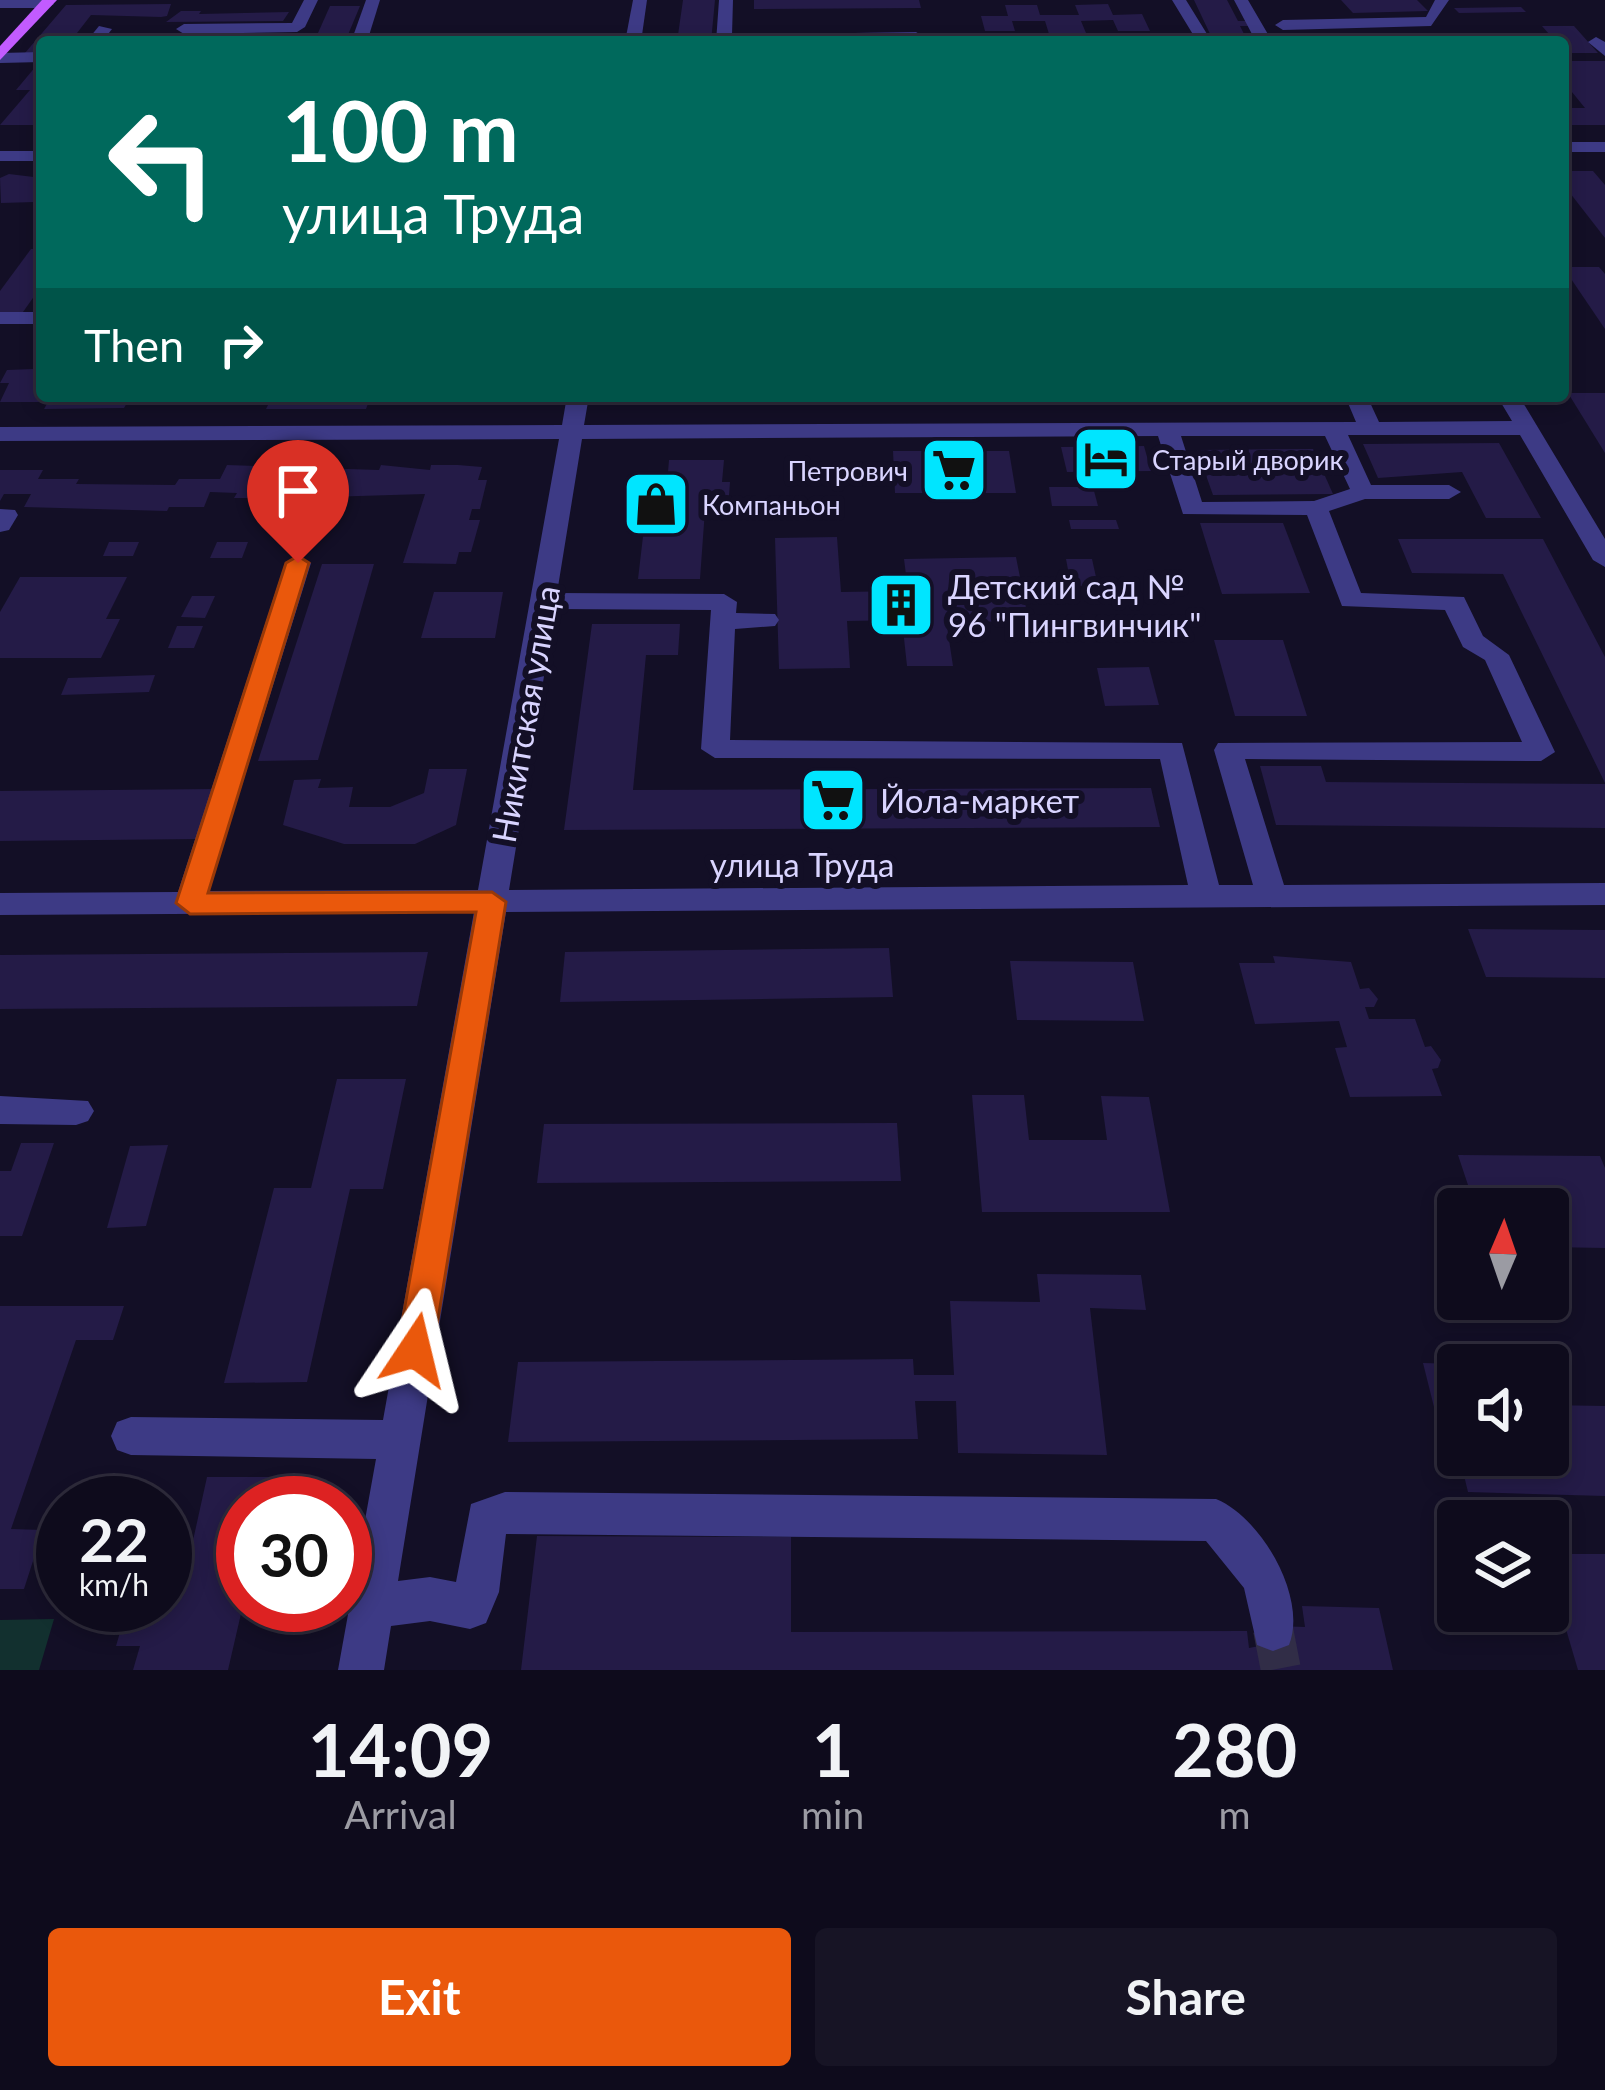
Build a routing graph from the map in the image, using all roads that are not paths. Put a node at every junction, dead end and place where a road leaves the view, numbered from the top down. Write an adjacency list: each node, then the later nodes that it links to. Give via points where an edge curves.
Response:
1 (311, 0): 10 (street, via 297,27)
2 (373, 0): 12 (street)
3 (640, 0): 13 (street)
4 (726, 0): 14 (street)
5 (1179, 0): 15 (street)
6 (1241, 0): 16 (street)
7 (1442, 0): 11 (street, via 1431,21)
8 (48, 2): 9 (street); 17 (main road)
9 (0, 4)
10 (184, 29)
11 (1286, 30)
12 (361, 36)
13 (633, 36)
14 (724, 36)
15 (1201, 36)
16 (1261, 36)
17 (0, 56): 18 (street)
18 (36, 57)
19 (1598, 147): 22 (street)
20 (0, 156): 21 (street)
21 (36, 156)
22 (1605, 162)
23 (36, 320): 24 (street)
24 (2, 330)
25 (1359, 402): 30 (street)
26 (1511, 402): 31 (street)
27 (576, 413): 28 (street); 32 (street); 38 (street, Никитская улица)
28 (1166, 428): 29 (street); 35 (street, via 1192,509)
29 (1334, 428): 30 (street); 33 (street)
30 (1370, 428): 31 (street)
31 (1526, 428): 36 (street)
32 (0, 434)
33 (1363, 493): 34 (street); 35 (street)
34 (1449, 493)
35 (1316, 508): 42 (street, via 1351,602 1455,602 1472,641 1496,655 1541,752 1228,750)
36 (1601, 546)
37 (298, 563): 45 (street)
38 (544, 602): 40 (street, via 724,602); 44 (street, Никитская улица)
39 (766, 620): 40 (street)
40 (722, 621): 43 (street, via 715,749 1172,750)
41 (1605, 894): 42 (street, улица Труда)
42 (1272, 896): 43 (street, улица Труда)
43 (1206, 897): 44 (street, улица Труда)
44 (492, 902): 45 (street, улица Труда); 50 (street, Никитская улица)
45 (190, 903): 46 (street, улица Труда)
46 (0, 904)
47 (0, 1110): 48 (street)
48 (76, 1111)
49 (130, 1436): 50 (street)
50 (400, 1440): 51 (street, Никитская улица)
51 (372, 1606): 52 (street, via 430,1599 470,1607 486,1519 506,1513 1216,1520 1264,1578)
52 (1274, 1629)
53 (368, 1632): 54 (street, Никитская улица)
54 (361, 1670)

